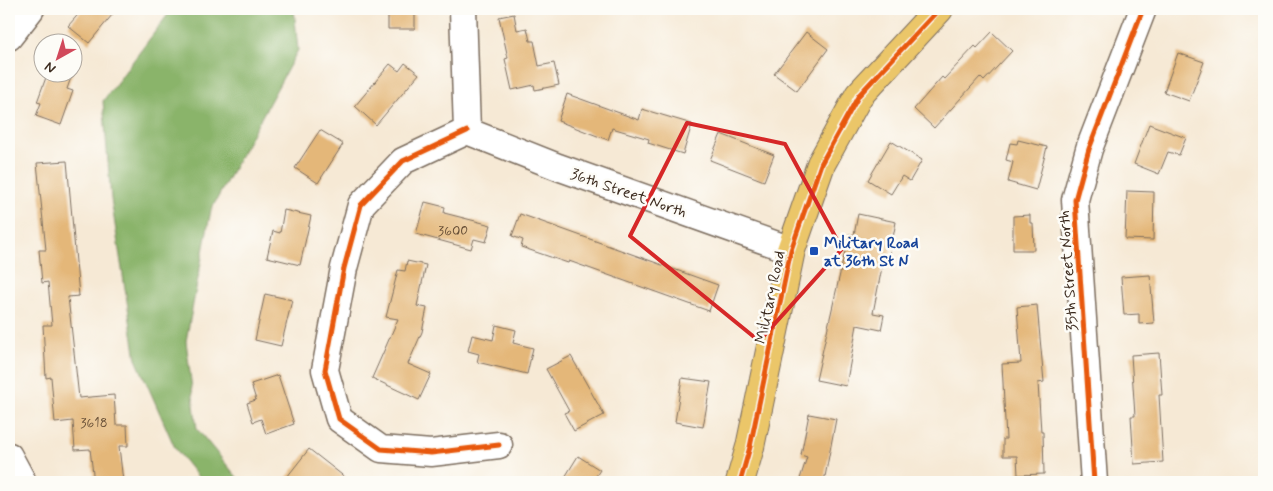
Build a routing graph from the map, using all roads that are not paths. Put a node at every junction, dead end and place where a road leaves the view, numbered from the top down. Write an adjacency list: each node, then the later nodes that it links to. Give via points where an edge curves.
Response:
1 (30, 9): 5 (street)
2 (463, 9): 6 (street)
3 (939, 9): 7 (main road, Military Road, via 859,95 821,164)
4 (1143, 9): 12 (street, 35th Street North, via 1089,148 1075,200)
5 (9, 37)
6 (467, 131): 7 (street, 36th Street North); 8 (street, via 403,161 361,205 344,268 325,370 339,419 381,448 431,453)
7 (791, 250): 11 (main road, Military Road)
8 (499, 445)
9 (9, 456): 10 (street)
10 (23, 482)
11 (740, 482)
12 (1094, 482)

